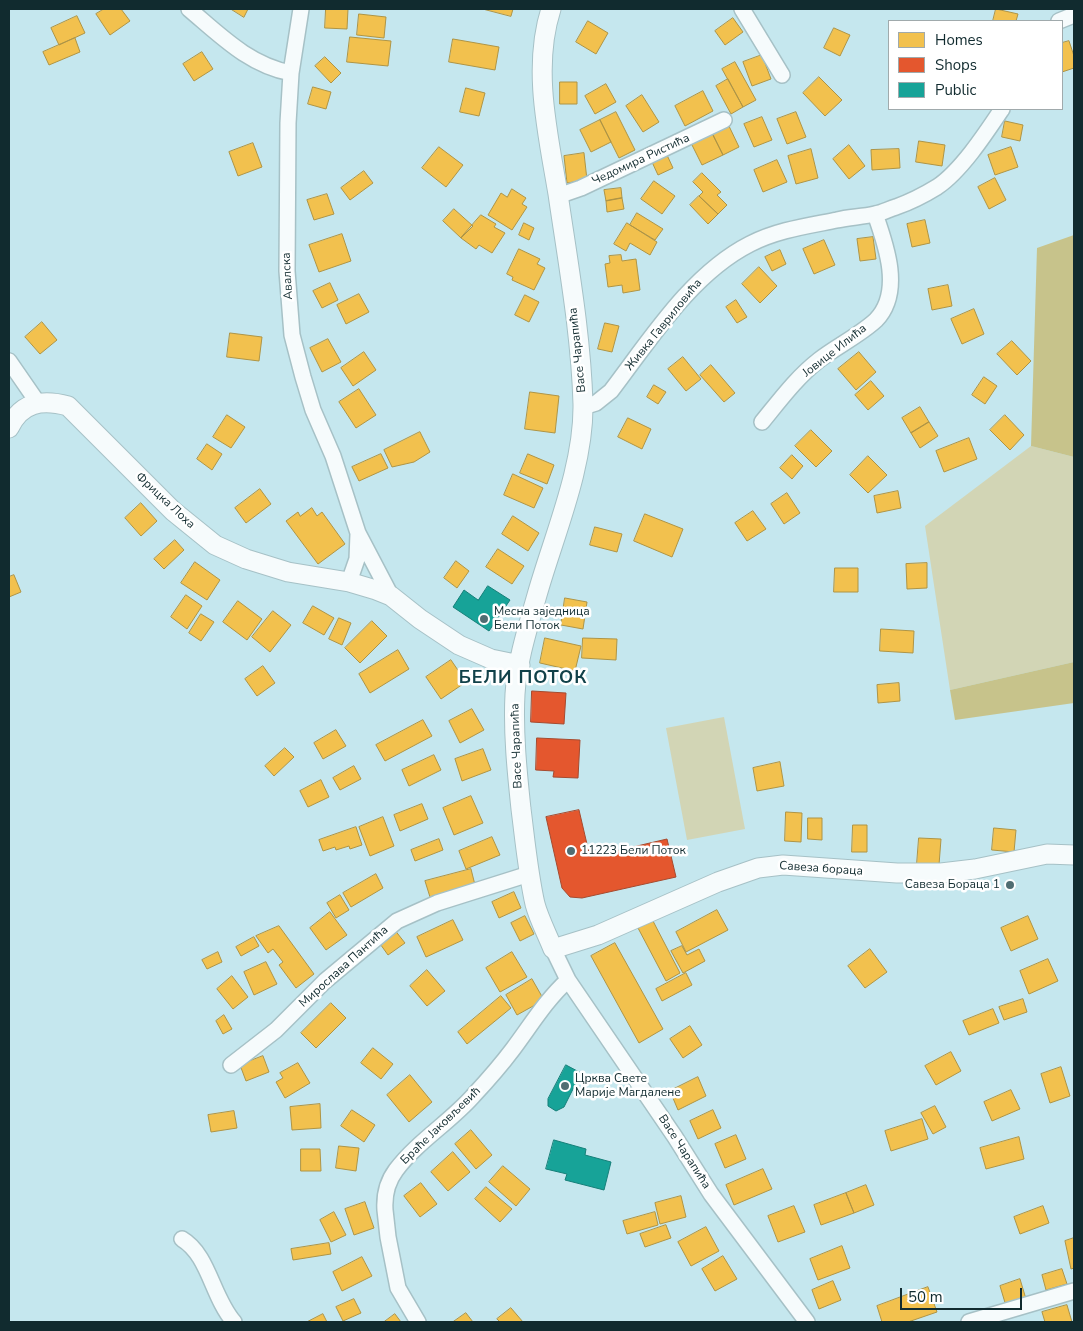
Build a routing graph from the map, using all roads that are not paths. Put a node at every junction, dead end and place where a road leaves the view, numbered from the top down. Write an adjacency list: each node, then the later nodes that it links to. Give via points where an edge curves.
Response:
1 (189, 9): 5 (street, via 241,52 257,62)
2 (301, 9): 5 (street, Авалска)
3 (551, 9): 9 (street, Васе Чарапића, via 543,46 543,88)
4 (742, 9): 6 (street)
5 (291, 73): 16 (street, Авалска, via 286,216 292,335 302,377)
6 (782, 75)
7 (1001, 110): 10 (street, Живка Гавриловића, via 951,176 905,203)
8 (724, 120): 9 (street, Чедомира Ристића)
9 (558, 196): 13 (street, Васе Чарапића, via 580,352)
10 (875, 214): 13 (street, Живка Гавриловића, via 784,230 749,244 728,257 688,291 604,398); 14 (street, Јовице Илића, via 890,268 891,284 885,305 876,319 797,381)
11 (9, 361): 12 (street)
12 (38, 403): 15 (street, via 20,413); 17 (street, Фрицка Лоха, via 54,402 68,406 173,511 215,545 246,559 293,573)
13 (583, 407): 19 (street, Васе Чарапића, via 577,460)
14 (762, 422)
15 (9, 428)
16 (358, 533): 17 (street, Авалска, via 356,559); 18 (street, Авалска)
17 (349, 582): 18 (street, Авалска)
18 (391, 596): 19 (street, Авалска, via 459,645 491,659)
19 (520, 665): 21 (street, Васе Чарапића, via 515,694 516,752)
20 (1074, 855): 22 (street, Савеза бораца, via 1046,854 941,873 889,873 783,865 758,868 718,882 598,935)
21 (529, 874): 22 (street, Васе Чарапића, via 536,906); 24 (street, Мирослава Пантића, via 437,903 397,921 325,981 276,1030)
22 (552, 949): 23 (street, Васе Чарапића)
23 (568, 980): 28 (street, Браће Јаковљевић, via 546,1002 488,1080 403,1161 388,1184 384,1199 395,1277); 29 (street, Васе Чарапића, via 716,1201)
24 (231, 1065)
25 (182, 1239): 27 (street, via 191,1244 201,1258 224,1312)
26 (1074, 1291): 30 (street)
27 (234, 1322)
28 (418, 1322)
29 (807, 1322)
30 (969, 1322)

